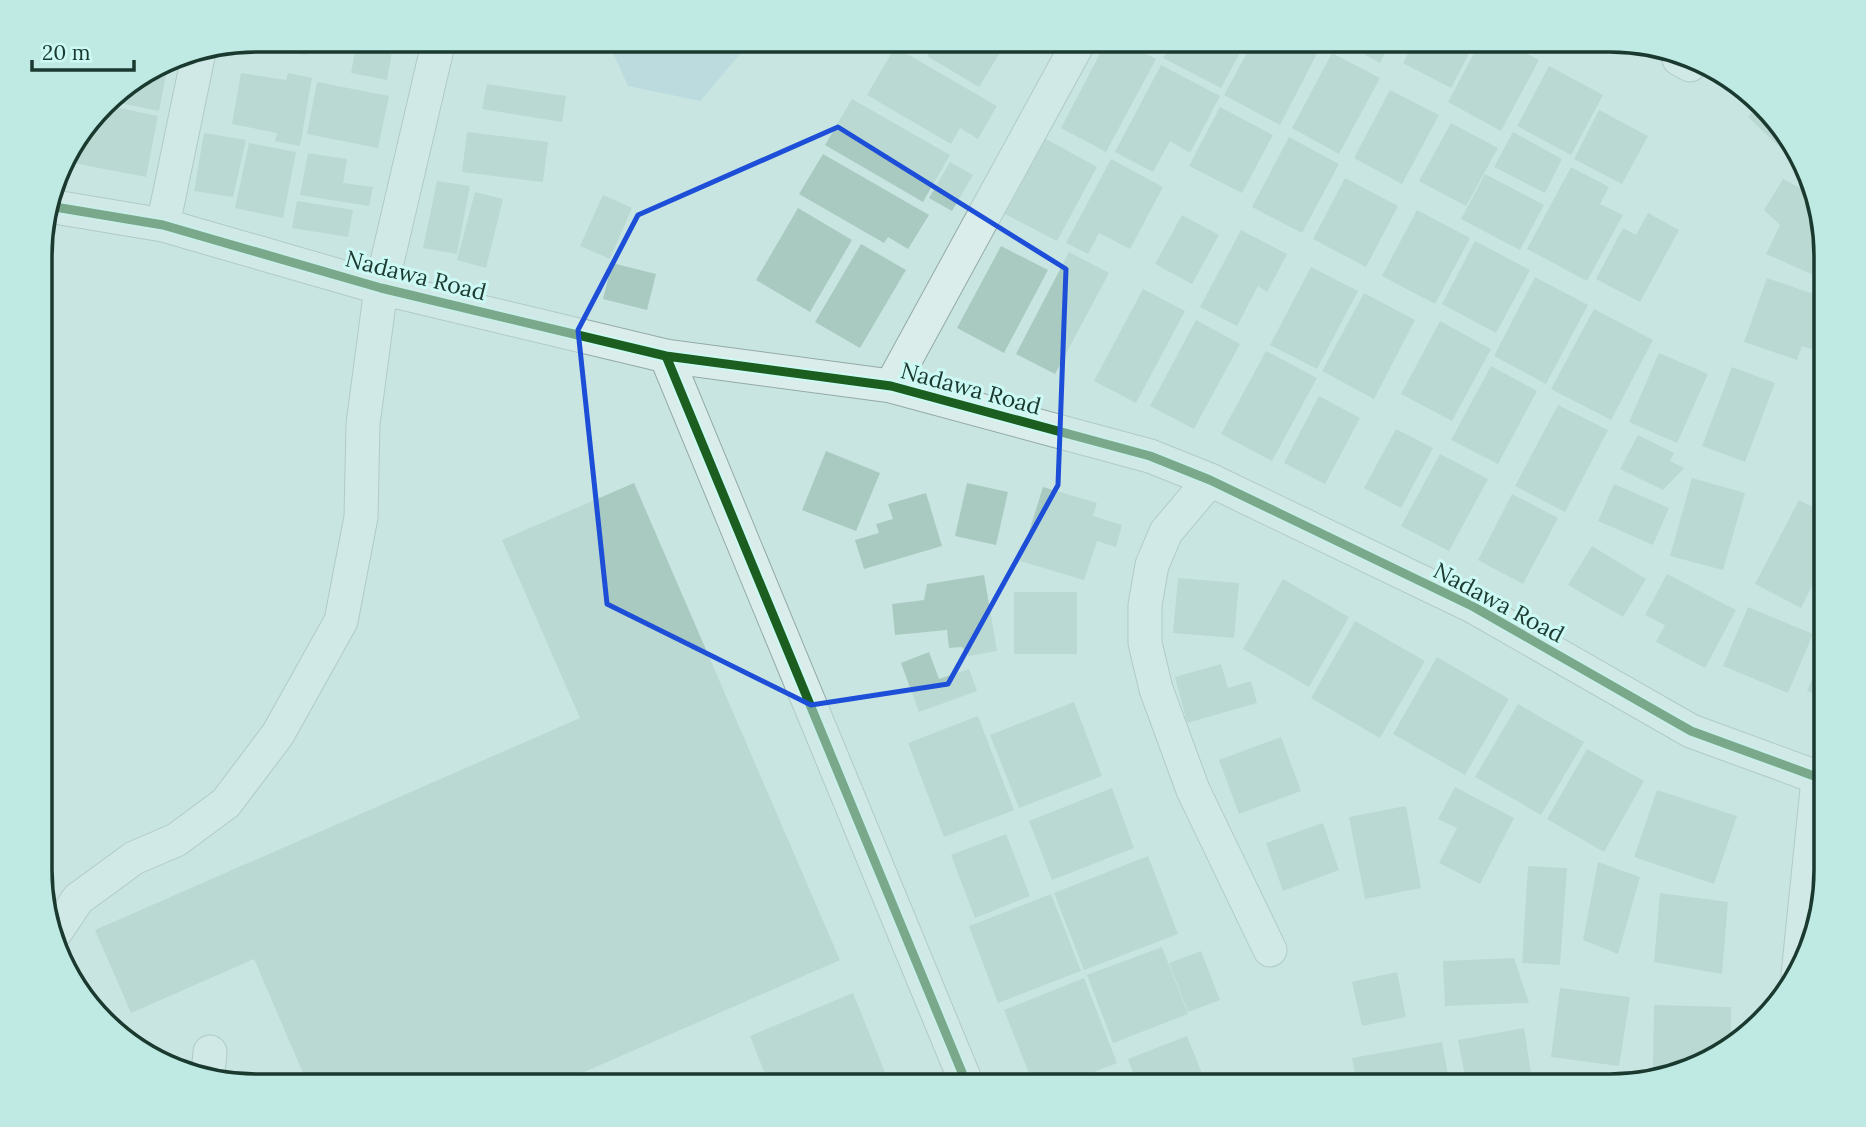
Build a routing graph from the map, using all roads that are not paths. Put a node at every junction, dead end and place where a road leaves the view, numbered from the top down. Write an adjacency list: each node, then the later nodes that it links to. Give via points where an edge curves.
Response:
1 (436, 52): 6 (street)
2 (1073, 52): 8 (street)
3 (197, 62): 5 (street)
4 (58, 208): 5 (street, Nadawa Road)
5 (163, 225): 6 (street, Nadawa Road)
6 (381, 288): 7 (street, Nadawa Road); 12 (street, via 363,424 361,517 341,621 278,734 226,803 176,840 134,858 78,899)
7 (666, 356): 8 (street, Nadawa Road); 15 (street)
8 (891, 386): 9 (street, Nadawa Road, via 1150,456)
9 (1210, 480): 10 (street, Nadawa Road, via 1474,607 1691,731); 14 (street, via 1166,532 1152,565 1145,643 1156,689 1193,790)
10 (1813, 776)
11 (1813, 852): 13 (street)
12 (60, 926)
13 (1803, 937)
14 (1270, 950)
15 (963, 1074)

